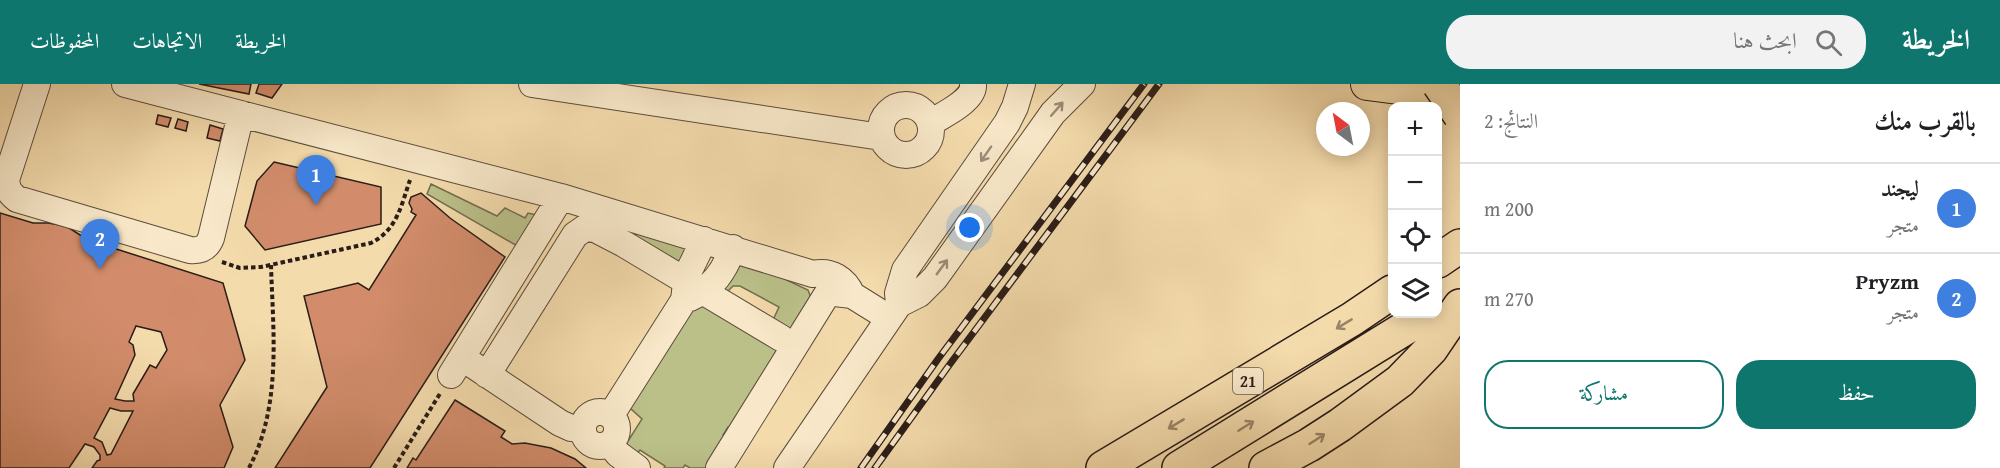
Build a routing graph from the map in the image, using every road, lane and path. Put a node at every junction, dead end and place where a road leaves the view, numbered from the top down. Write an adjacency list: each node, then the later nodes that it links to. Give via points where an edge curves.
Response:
1 (37, 84): 19 (street, via 6,180 12,196 190,250)
2 (125, 84): 10 (street)
3 (973, 84): 8 (street, via 970,97 930,123 916,107 894,108 885,116 881,137)
4 (1022, 84): 14 (street, one-way to 14, via 1007,123)
5 (1082, 84): 15 (street, one-way to 5, via 1053,113)
6 (1367, 84): 9 (main road)
7 (1439, 84): 11 (highway, bridge)
8 (542, 85)
9 (1460, 96)
10 (241, 114): 12 (street); 19 (street, via 211,238)
11 (1460, 115)
12 (417, 160): 13 (street); 21 (path, via 398,215 385,235 364,245)
13 (561, 197): 16 (street); 31 (street)
14 (947, 209): 15 (street); 28 (street, via 905,270)
15 (970, 228): 28 (street, one-way to 15, via 927,286)
16 (704, 240): 18 (street); 23 (street, via 692,264)
17 (1460, 246): 20 (highway)
18 (733, 248): 22 (street); 23 (street, via 721,275)
19 (203, 249): 21 (path, via 229,266)
20 (1442, 258)
21 (271, 265): 36 (path, via 270,400)
22 (831, 287): 28 (street); 39 (street)
23 (691, 291): 30 (street); 32 (street, via 624,244 595,229 582,229); 33 (street)
24 (1460, 294): 26 (highway)
25 (1388, 295): 41 (highway, 21, one-way to 41)
26 (1442, 305)
27 (1460, 306): 43 (highway, one-way to 27, via 1310,445 1400,381 1431,349)
28 (894, 311): 40 (street)
29 (1422, 318): 42 (highway, 21, one-way to 29)
30 (781, 338)
31 (456, 366): 32 (street); 37 (path)
32 (487, 375): 34 (street, via 560,423)
33 (612, 416): 34 (street, via 606,412 593,413); 35 (street, via 618,433)
34 (583, 428): 35 (street, via 591,445)
35 (610, 444): 38 (street)
36 (249, 468)
37 (394, 468)
38 (637, 468)
39 (719, 468)
40 (787, 468)
41 (1103, 468)
42 (1179, 468)
43 (1266, 468)

